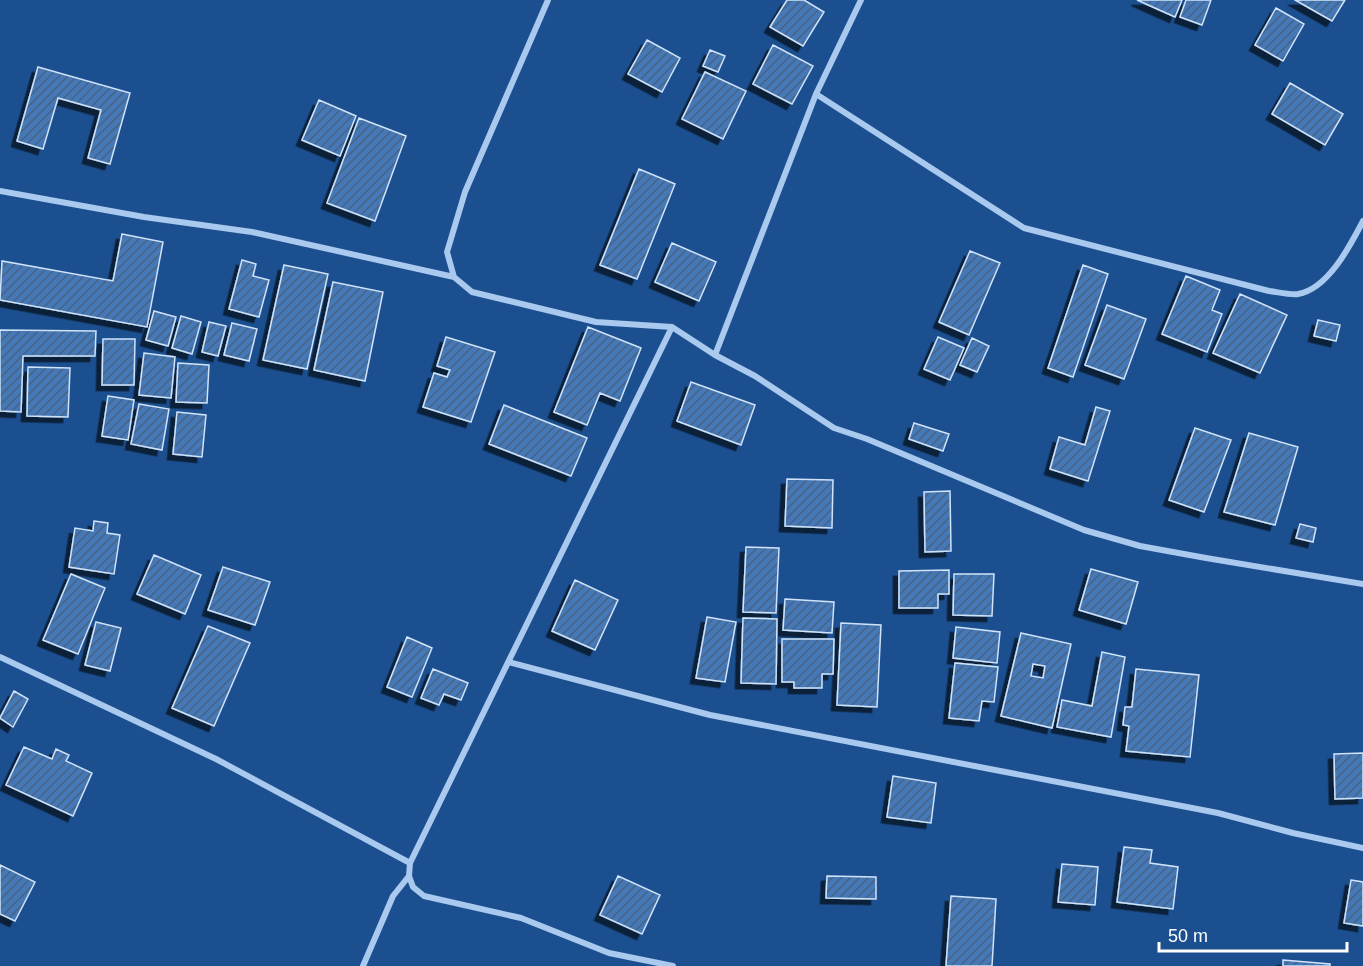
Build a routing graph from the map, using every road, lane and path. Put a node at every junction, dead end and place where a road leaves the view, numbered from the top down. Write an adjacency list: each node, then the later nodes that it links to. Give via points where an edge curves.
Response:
1 (548, 0): 6 (street, via 465,192 447,252)
2 (861, 0): 3 (street)
3 (816, 94): 5 (street, via 1024,228 1269,291 1298,294 1319,285 1342,257); 8 (street)
4 (0, 191): 6 (street, via 252,232)
5 (1363, 221)
6 (454, 277): 7 (street, via 472,292 585,320)
7 (672, 327): 8 (street); 11 (street)
8 (715, 355): 9 (street, via 755,376 834,428 1084,531 1162,550)
9 (1363, 584)
10 (0, 657): 13 (street, via 216,759)
11 (508, 663): 12 (street, via 710,715 1218,813); 13 (street)
12 (1363, 848)
13 (410, 863): 14 (street)
14 (409, 876): 15 (street, via 393,896); 16 (street, via 413,887 424,896 521,918 609,953)
15 (363, 966)
16 (673, 966)

